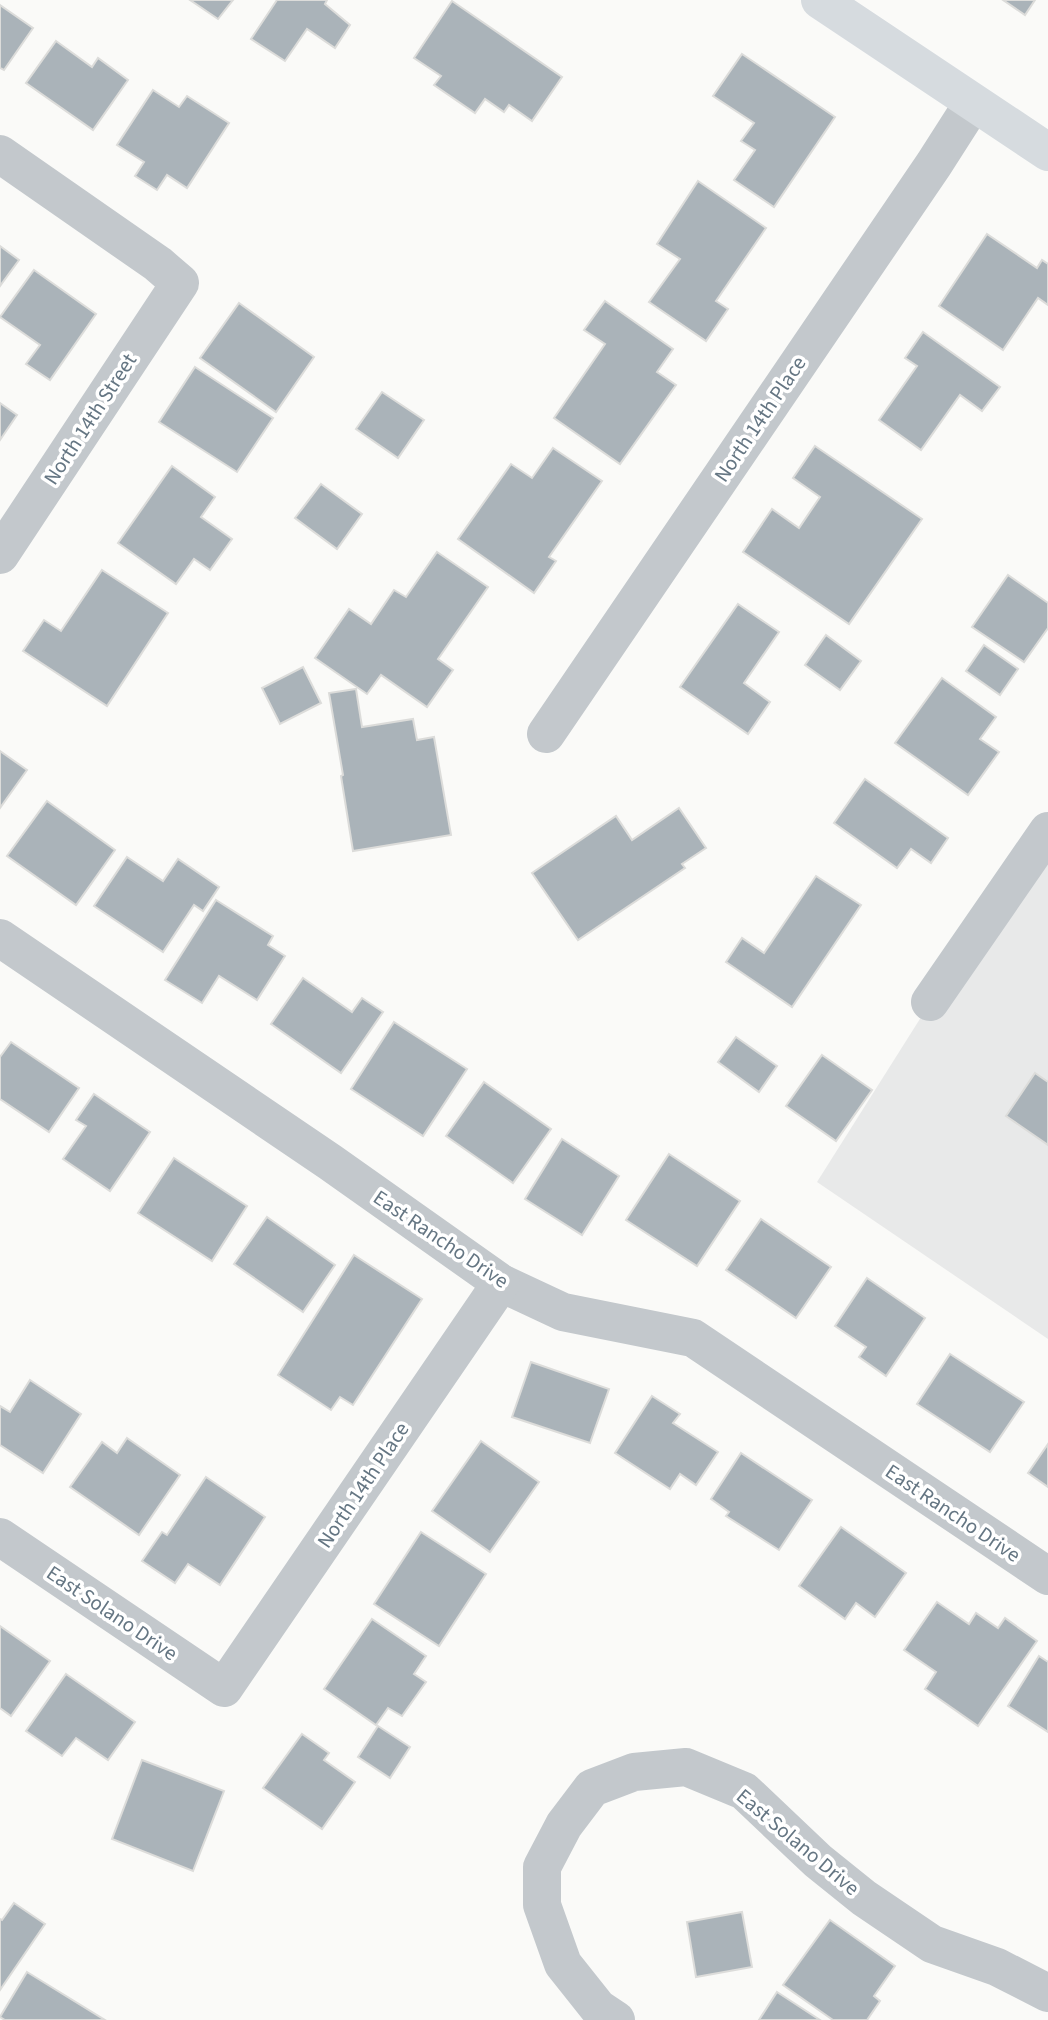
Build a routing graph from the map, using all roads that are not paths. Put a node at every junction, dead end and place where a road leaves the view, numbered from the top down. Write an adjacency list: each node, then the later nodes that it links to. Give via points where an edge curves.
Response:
1 (820, 0): 2 (main road)
2 (973, 103): 3 (main road); 6 (street, North 14th Place)
3 (1048, 152)
4 (0, 154): 5 (street, North 14th Street, via 180,283)
5 (0, 555)
6 (546, 734)
7 (1048, 831): 9 (street)
8 (0, 938): 10 (street, East Rancho Drive)
9 (930, 1002)
10 (501, 1283): 12 (street, East Rancho Drive, via 563,1312 693,1338); 13 (street, North 14th Place)
11 (0, 1537): 13 (street, East Solano Drive)
12 (1048, 1576)
13 (224, 1688)
14 (1048, 1993): 15 (street, East Solano Drive, via 997,1967 932,1944 828,1869 744,1791 686,1767 634,1772 592,1788 564,1825 542,1867 542,1905 563,1964 598,2008)
15 (615, 2020)

